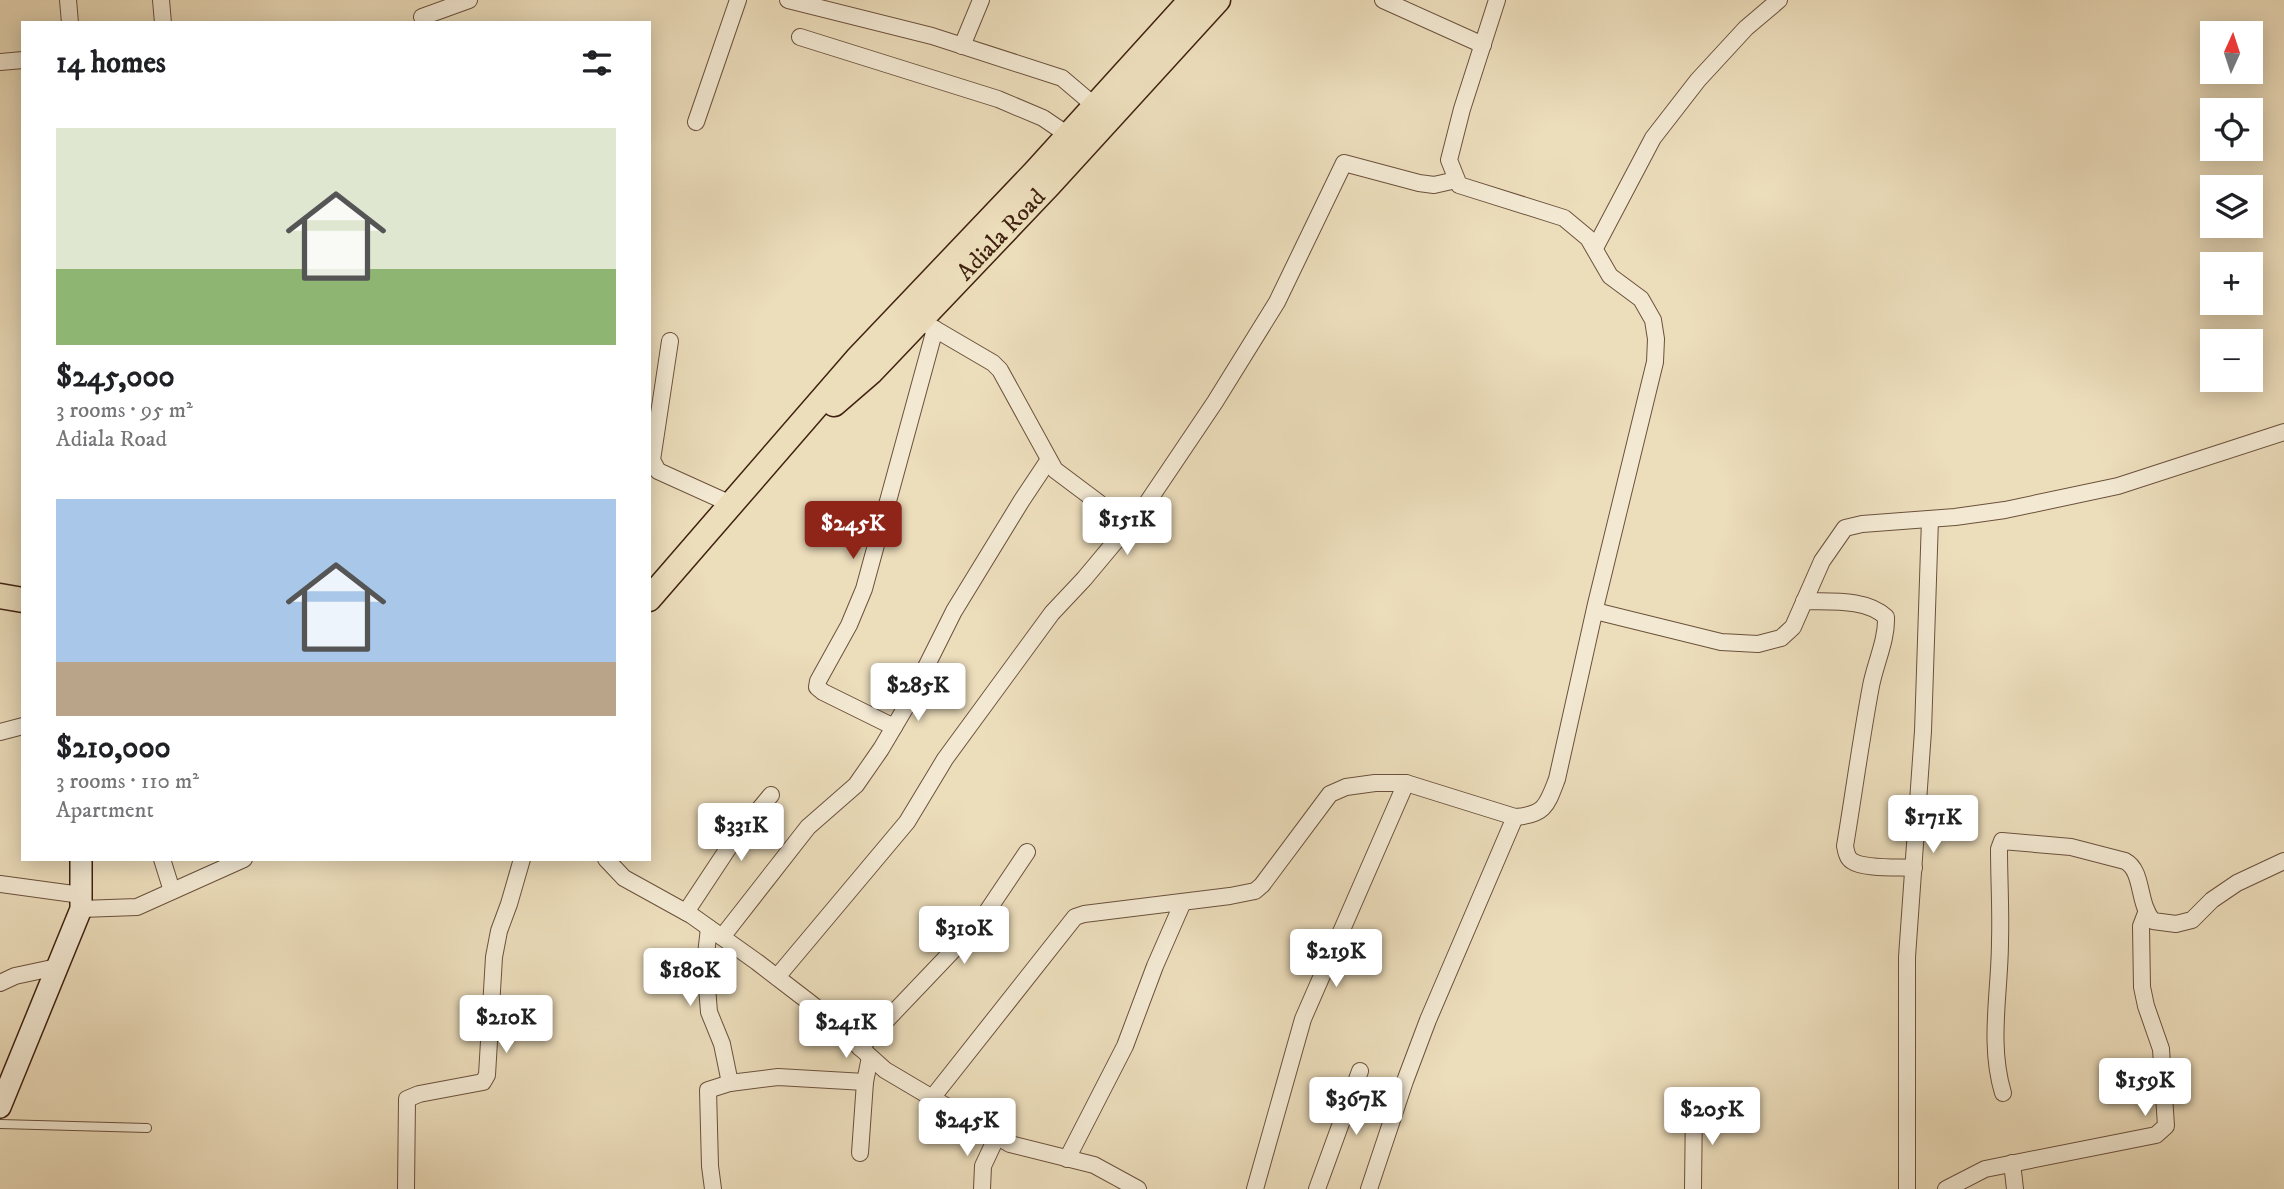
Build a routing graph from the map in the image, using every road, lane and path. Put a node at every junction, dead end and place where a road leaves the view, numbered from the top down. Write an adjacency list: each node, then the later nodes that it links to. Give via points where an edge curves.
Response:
1 (68, 0): 16 (street)
2 (161, 0): 17 (street)
3 (418, 0): 15 (street)
4 (469, 0): 15 (street)
5 (738, 0): 24 (street)
6 (788, 0): 14 (street)
7 (859, 0): 14 (street)
8 (981, 0): 20 (street)
9 (1191, 0): 23 (main road, Adiala Road)
10 (1218, 0): 23 (main road, Adiala Road)
11 (1384, 0): 19 (street)
12 (1497, 0): 19 (street)
13 (1779, 0): 27 (street, via 1698,80 1654,138)
14 (856, 17): 20 (street)
15 (423, 20)
16 (70, 21)
17 (163, 21)
18 (800, 37): 25 (street, via 999,99 1043,118)
19 (1483, 45): 26 (street, via 1449,160)
20 (962, 46): 23 (street, via 1062,78)
21 (21, 60): 22 (street)
22 (0, 62)
23 (1102, 112): 25 (main road, Adiala Road); 28 (main road, Adiala Road, via 1049,185)
24 (696, 122)
25 (1068, 135): 31 (main road, Adiala Road)
26 (1456, 180): 27 (street, via 1458,185 1564,218); 63 (street, via 1419,183 1344,163 1277,302 1145,506 1052,613 945,759 907,822)
27 (1595, 248): 40 (street, via 1610,276 1646,306 1657,351)
28 (928, 325): 31 (main road, Adiala Road); 32 (street, via 1000,370); 42 (street, via 864,589 817,687)
29 (670, 341): 34 (street, via 652,460 658,471)
30 (2284, 432): 35 (street, via 2118,486 2005,510)
31 (772, 456): 34 (main road, Adiala Road)
32 (1048, 461): 33 (street); 42 (street, via 954,611)
33 (1099, 503)
34 (731, 504): 37 (main road, Adiala Road)
35 (1930, 519): 39 (street, via 1845,528 1822,561); 54 (street)
36 (0, 596): 38 (main road)
37 (651, 597)
38 (21, 600)
39 (1804, 601): 40 (street, via 1793,627 1781,638 1758,645 1721,642); 54 (street, via 1863,604 1886,617 1845,846 1852,862)
40 (1595, 611): 46 (street, via 1549,800 1542,811)
41 (21, 727): 43 (street)
42 (894, 727): 61 (street, via 856,785 807,827)
43 (0, 732)
44 (1406, 783): 46 (street); 58 (street, via 1375,783 1330,794 1262,886 1255,891); 84 (street, via 1303,1019)
45 (771, 795): 59 (street, via 733,841)
46 (1515, 817): 86 (street, via 1405,1081)
47 (1027, 852): 65 (street, via 980,922)
48 (81, 861): 57 (main road)
49 (163, 861): 56 (street)
50 (240, 861): 56 (street)
51 (521, 861): 80 (street, via 494,957 487,1075 483,1082 407,1099)
52 (608, 861): 59 (street, via 624,878)
53 (2284, 861): 60 (street, via 2237,883 2192,920 2153,922)
54 (1914, 868): 88 (street, via 1908,957)
55 (0, 884): 57 (street)
56 (172, 891): 57 (street, via 136,907)
57 (81, 902): 62 (main road)
58 (1183, 902): 70 (street, via 1074,917); 77 (street, via 1125,1046)
59 (686, 912): 61 (street)
60 (2146, 912): 69 (street, via 2132,864 2071,847 1999,844 1995,1062); 78 (street, via 2141,926 2142,987 2161,1049 2166,1126 2155,1135)
61 (715, 932): 63 (street); 68 (street, via 705,963 709,1012)
62 (57, 967): 64 (street); 72 (main road)
63 (777, 977): 65 (street)
64 (0, 983)
65 (865, 1052): 67 (street); 70 (street, via 884,1070)
66 (1360, 1070): 85 (street)
67 (865, 1082): 68 (street, via 778,1077); 76 (street)
68 (730, 1083): 81 (street, via 708,1090 707,1095)
69 (2003, 1093)
70 (932, 1098): 75 (street)
71 (1733, 1106): 87 (street, via 1694,1104)
72 (0, 1107)
73 (0, 1124): 74 (lane)
74 (147, 1128)
75 (997, 1136): 77 (street, via 1010,1144); 82 (street, via 983,1166)
76 (860, 1153)
77 (1067, 1159): 83 (street, via 1094,1165)
78 (2012, 1163): 79 (street, via 1985,1169); 89 (street)
79 (1948, 1188)
80 (407, 1189)
81 (713, 1189)
82 (982, 1189)
83 (1138, 1189)
84 (1255, 1189)
85 (1317, 1189)
86 (1369, 1189)
87 (1693, 1189)
88 (1907, 1189)
89 (2015, 1189)

